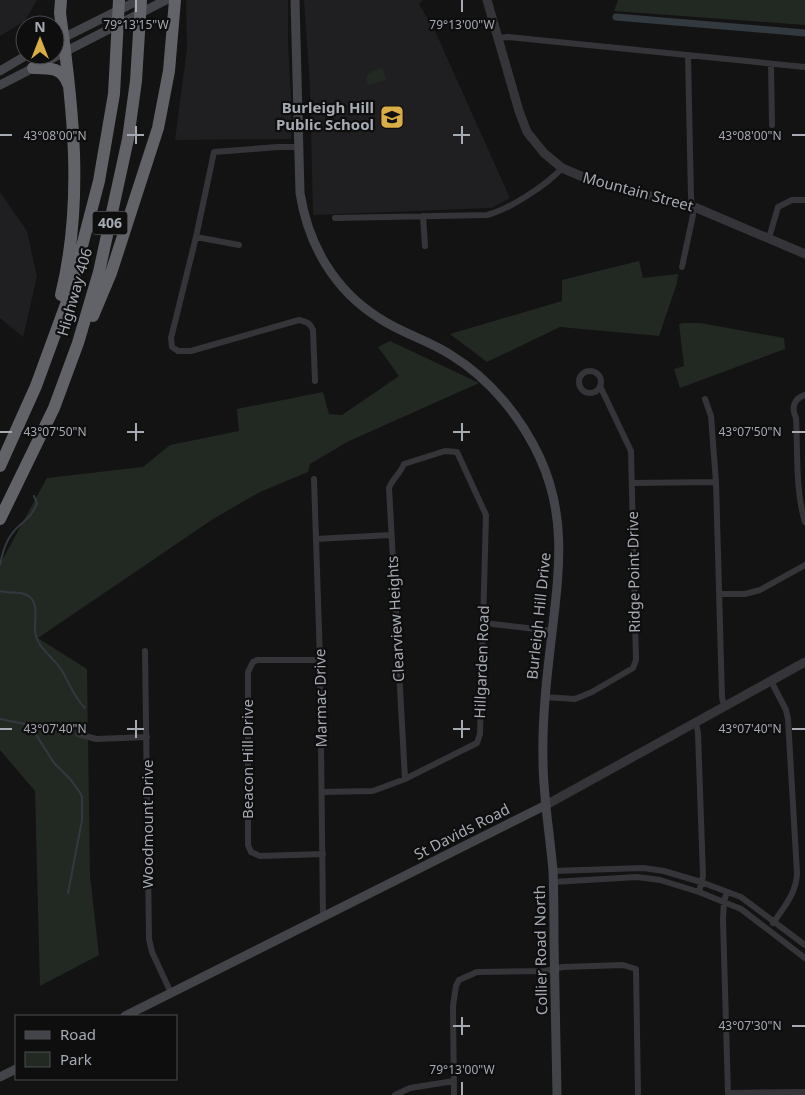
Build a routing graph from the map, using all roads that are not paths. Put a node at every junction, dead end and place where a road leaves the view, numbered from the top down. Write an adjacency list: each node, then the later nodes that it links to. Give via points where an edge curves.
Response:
1 (61, 0): 8 (highway)
2 (119, 0): 36 (highway, Highway 406 / 406, via 114,94 100,181 69,296)
3 (140, 0): 10 (main road); 40 (highway, Highway 406 / 406, via 136,81 128,139 99,272)
4 (166, 0): 11 (main road)
5 (176, 0): 40 (highway, via 169,71 158,128 111,273)
6 (295, 0): 23 (main road, Burleigh Hill Drive)
7 (487, 0): 9 (street, Mountain Street)
8 (61, 15)
9 (498, 38): 12 (street); 24 (street, Mountain Street, via 527,132)
10 (65, 42)
11 (65, 42)
12 (688, 56): 14 (street); 26 (street)
13 (15, 63): 19 (main road)
14 (771, 64): 17 (street); 22 (street)
15 (36, 65): 18 (main road)
16 (65, 65): 21 (highway)
17 (805, 67)
18 (33, 68): 20 (main road); 21 (highway, via 55,69 65,76)
19 (0, 72)
20 (0, 85)
21 (69, 89): 36 (highway, via 74,136 72,230 64,284)
22 (772, 125)
23 (299, 147): 29 (street, via 214,152); 53 (main road, Burleigh Hill Drive, via 304,214 311,236 336,282 380,320 452,355 474,372 511,410 526,432 540,459 553,497 559,539 560,566)
24 (562, 168): 26 (street, Mountain Street, via 597,183); 27 (street, via 552,179 498,212)
25 (805, 200): 30 (street, via 792,200 778,207)
26 (692, 206): 30 (street, Mountain Street); 34 (street)
27 (423, 216): 28 (street); 32 (street)
28 (336, 218)
29 (196, 237): 31 (street); 35 (street, via 171,338 172,347 178,352 191,351 300,320 310,324 313,330)
30 (769, 238): 33 (street, Mountain Street)
31 (239, 245)
32 (425, 246)
33 (805, 254)
34 (682, 267)
35 (315, 381)
36 (36, 386): 42 (highway, Highway 406 / 406)
37 (600, 386): 45 (street, Ridge Point Drive, via 630,448)
38 (805, 395): 47 (street, via 795,402 793,412)
39 (705, 399): 44 (street, via 711,416)
40 (54, 408): 46 (highway, Highway 406 / 406)
41 (404, 464): 48 (street, Clearview Heights, via 400,473 392,478 389,488); 52 (street, Hillgarden Road, via 445,451 456,452 486,515)
42 (0, 466)
43 (314, 479): 49 (street, Marmac Drive)
44 (716, 482): 45 (street); 51 (street)
45 (632, 483): 58 (street, Ridge Point Drive, via 636,660 633,668 575,699)
46 (0, 519)
47 (805, 522)
48 (391, 535): 49 (street); 63 (street, Clearview Heights)
49 (316, 539): 55 (street, Marmac Drive)
50 (805, 565): 51 (street, via 760,590)
51 (720, 594): 59 (street)
52 (484, 623): 53 (street); 63 (street, Hillgarden Road, via 477,743)
53 (552, 631): 58 (main road, Burleigh Hill Drive)
54 (145, 651): 62 (street, Woodmount Drive)
55 (320, 660): 64 (street, Marmac Drive); 66 (street, Beacon Hill Drive, via 257,660 248,672 248,845 251,852 260,856)
56 (805, 662): 57 (street, St Davids Road)
57 (771, 681): 59 (street, St Davids Road); 74 (street, via 788,719 798,873 794,890)
58 (544, 697): 65 (main road, Burleigh Hill Drive)
59 (724, 707): 60 (street, St Davids Road)
60 (696, 723): 65 (street, St Davids Road); 69 (street)
61 (78, 734): 62 (street, via 96,740)
62 (147, 737): 79 (street, Woodmount Drive, via 149,939)
63 (405, 779): 64 (street, Hillgarden Road, via 373,791)
64 (322, 792): 66 (street, Marmac Drive)
65 (546, 805): 67 (main road, Collier Road North); 73 (main road, St Davids Road)
66 (323, 854): 73 (street, Marmac Drive)
67 (553, 871): 68 (main road, Collier Road North); 69 (street, via 650,868)
68 (553, 882): 70 (street, via 643,876); 78 (main road, Collier Road North)
69 (701, 882): 70 (street); 71 (street)
70 (700, 892): 72 (street)
71 (727, 892): 72 (street); 74 (street, via 741,897)
72 (724, 901): 75 (street, via 741,909); 84 (street, via 728,1093)
73 (323, 917): 79 (main road, St Davids Road)
74 (774, 922): 75 (street); 76 (street)
75 (768, 930): 77 (street)
76 (805, 945)
77 (805, 958)
78 (555, 969): 83 (street, via 477,972 459,980 453,1006); 87 (main road, Collier Road North); 88 (street, via 623,965 636,969)
79 (171, 993): 80 (main road, St Davids Road)
80 (127, 1015)
81 (15, 1070): 82 (main road)
82 (0, 1077)
83 (454, 1081): 85 (street, via 410,1088); 86 (street)
84 (805, 1092)
85 (395, 1095)
86 (454, 1095)
87 (557, 1095)
88 (638, 1095)

